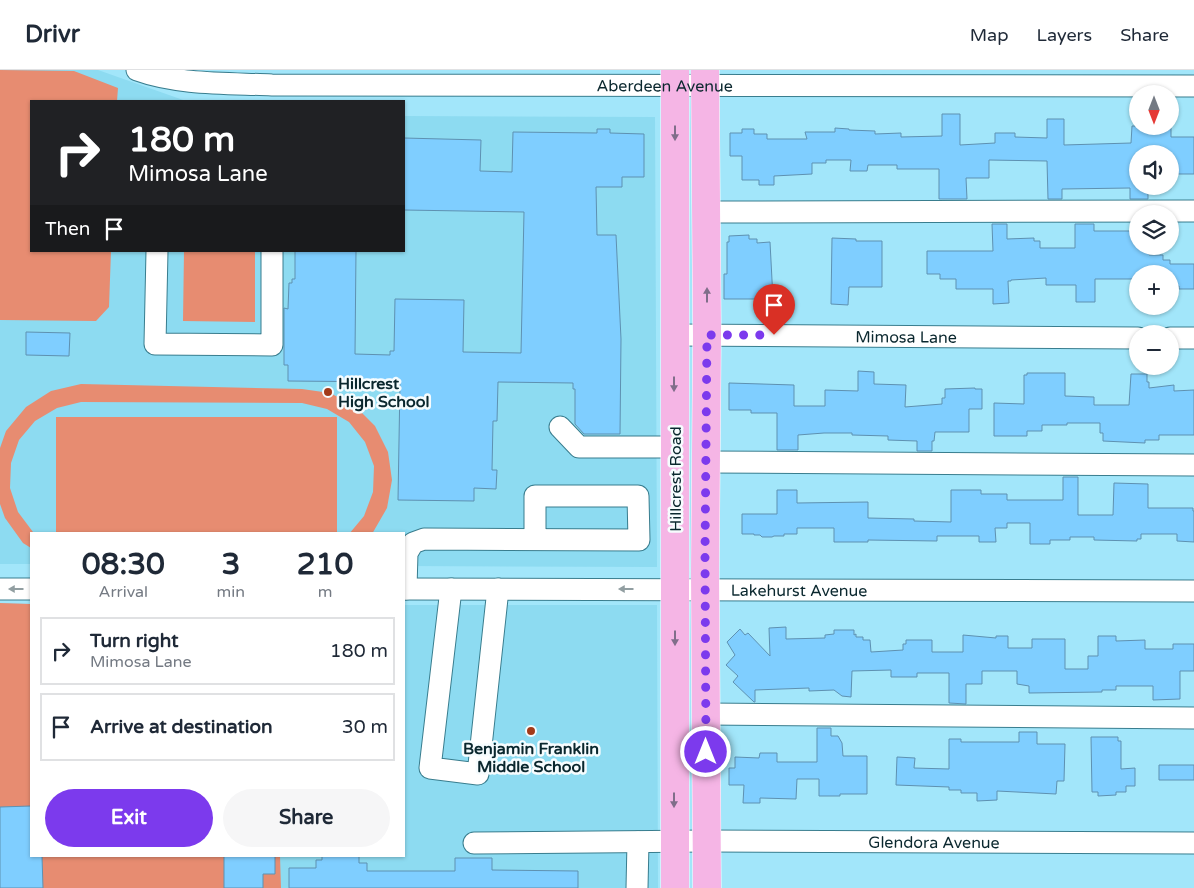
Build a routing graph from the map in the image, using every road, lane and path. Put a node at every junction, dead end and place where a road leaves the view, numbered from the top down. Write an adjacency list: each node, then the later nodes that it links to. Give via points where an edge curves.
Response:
1 (137, 70): 2 (street, Aberdeen Avenue, via 163,78)
2 (196, 76): 7 (street, Aberdeen Avenue)
3 (675, 77): 4 (street, Aberdeen Avenue); 5 (street, Aberdeen Avenue); 12 (main road, Hillcrest Road, one-way to 12)
4 (705, 77): 6 (street, Aberdeen Avenue); 9 (main road, Hillcrest Road)
5 (309, 78): 7 (street, Aberdeen Avenue)
6 (1194, 86)
7 (272, 93)
8 (1194, 211): 9 (street)
9 (706, 212): 13 (main road, Hillcrest Road, one-way to 9)
10 (157, 252): 11 (street, via 155,344 272,345)
11 (272, 252)
12 (674, 335): 13 (street, Mimosa Lane); 18 (main road, Hillcrest Road, one-way to 18)
13 (707, 335): 14 (street, Mimosa Lane); 19 (main road, Hillcrest Road)
14 (1129, 338)
15 (1179, 338): 16 (street)
16 (1194, 338)
17 (560, 427): 18 (street, via 579,447)
18 (674, 447): 27 (main road, Hillcrest Road)
19 (705, 462): 20 (street); 28 (main road, Hillcrest Road)
20 (1194, 465)
21 (535, 539): 21 (street, via 639,540 638,496 535,496); 24 (street, via 424,540 413,543 407,553)
22 (0, 589): 23 (street, one-way to 22)
23 (30, 589)
24 (405, 589): 25 (street, Lakehurst Avenue)
25 (451, 589): 26 (street, Lakehurst Avenue); 26 (street, via 430,768 478,774)
26 (498, 589): 27 (street, Lakehurst Avenue, one-way to 26)
27 (675, 589): 28 (street, Lakehurst Avenue); 32 (main road, Hillcrest Road, one-way to 32)
28 (705, 589): 29 (street, Lakehurst Avenue); 30 (main road, Hillcrest Road)
29 (1194, 591)
30 (706, 714): 31 (street); 33 (main road, Hillcrest Road)
31 (1194, 718)
32 (674, 841): 33 (street, Glendora Avenue); 34 (street, Glendora Avenue); 38 (main road, Hillcrest Road)
33 (707, 841): 36 (street, Glendora Avenue); 39 (main road, Hillcrest Road)
34 (638, 842): 35 (street, Glendora Avenue); 37 (street)
35 (474, 843)
36 (1194, 843)
37 (637, 888)
38 (675, 888)
39 (707, 888)

